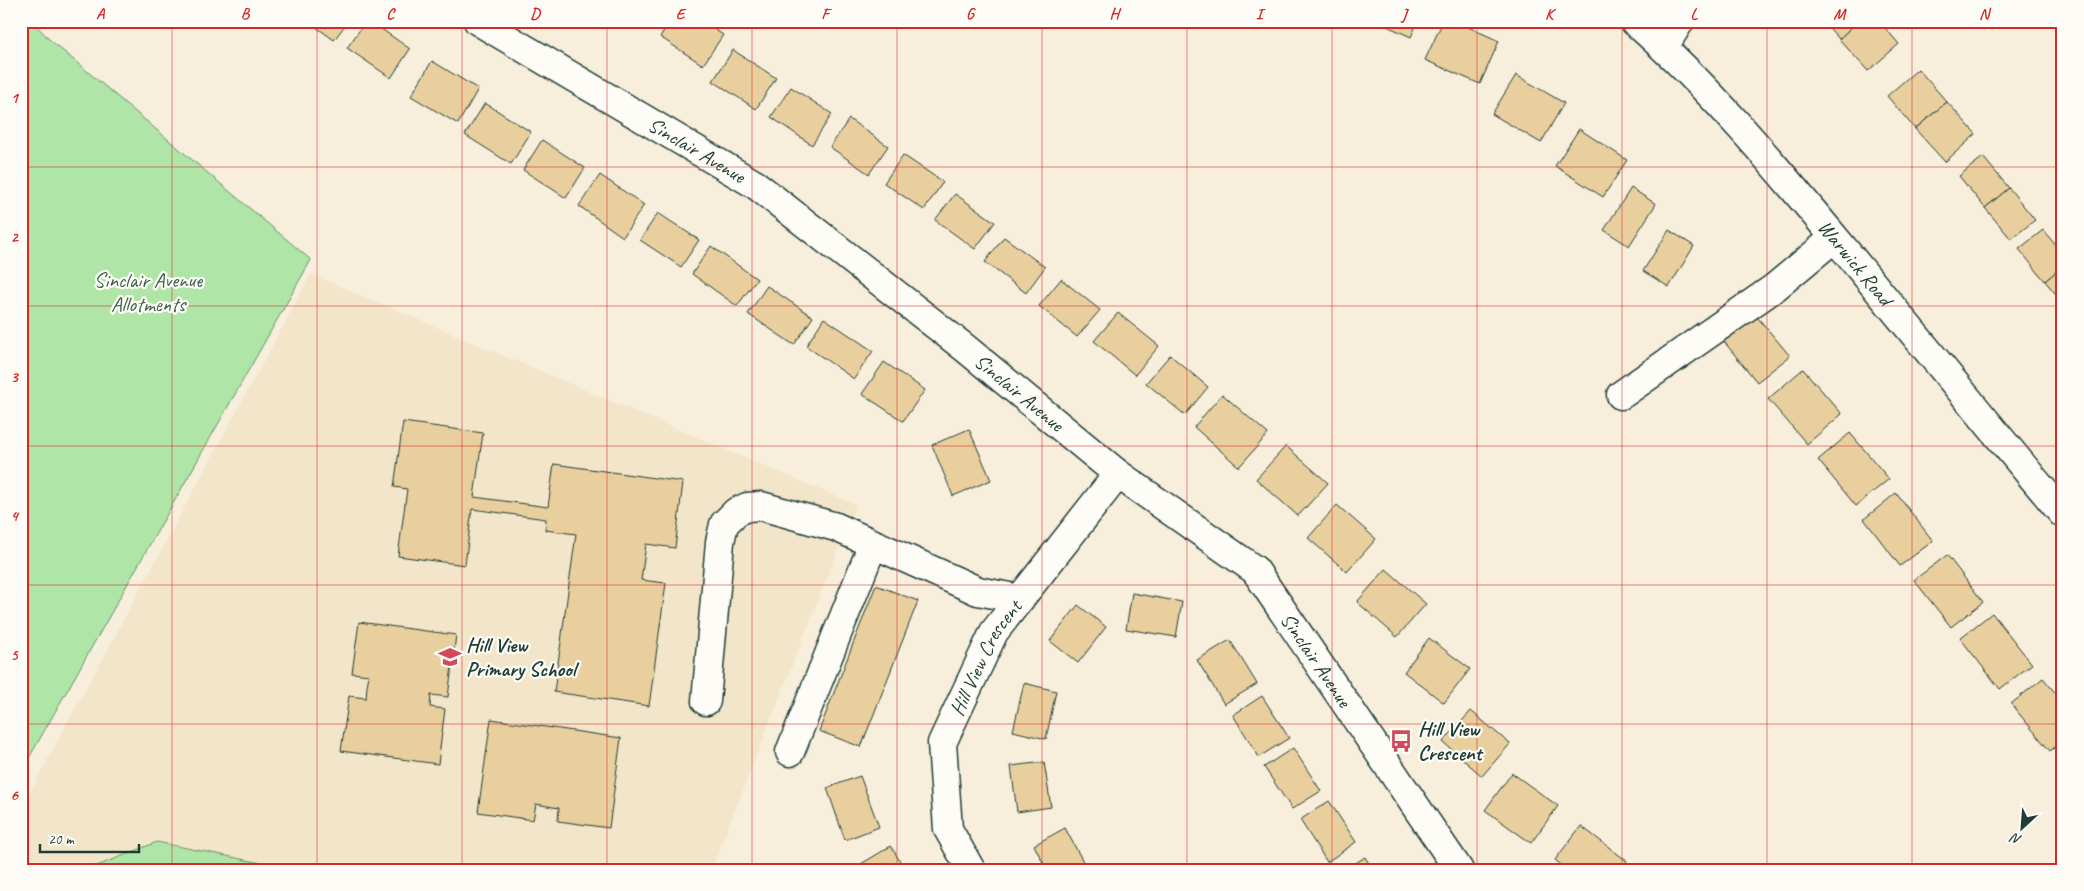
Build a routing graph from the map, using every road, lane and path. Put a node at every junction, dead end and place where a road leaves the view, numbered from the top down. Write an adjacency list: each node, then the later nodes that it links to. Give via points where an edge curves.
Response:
1 (478, 21): 7 (street, Sinclair Avenue, via 756,185 965,348)
2 (1634, 21): 4 (street, Warwick Road)
3 (1680, 21): 4 (street)
4 (1664, 47): 5 (street, Warwick Road, via 1717,100)
5 (1834, 238): 6 (street, via 1774,288); 8 (street, Warwick Road)
6 (1621, 394)
7 (1118, 474): 10 (street, Hill View Crescent); 14 (street, Sinclair Avenue, via 1254,570)
8 (2063, 514)
9 (873, 544): 10 (street, via 978,590); 11 (street, via 836,527 782,510 761,506 736,512 724,524 720,542); 12 (street)
10 (1020, 599): 13 (street, Hill View Crescent, via 994,632 942,743 948,829)
11 (706, 701)
12 (790, 752)
13 (971, 870)
14 (1459, 870)

